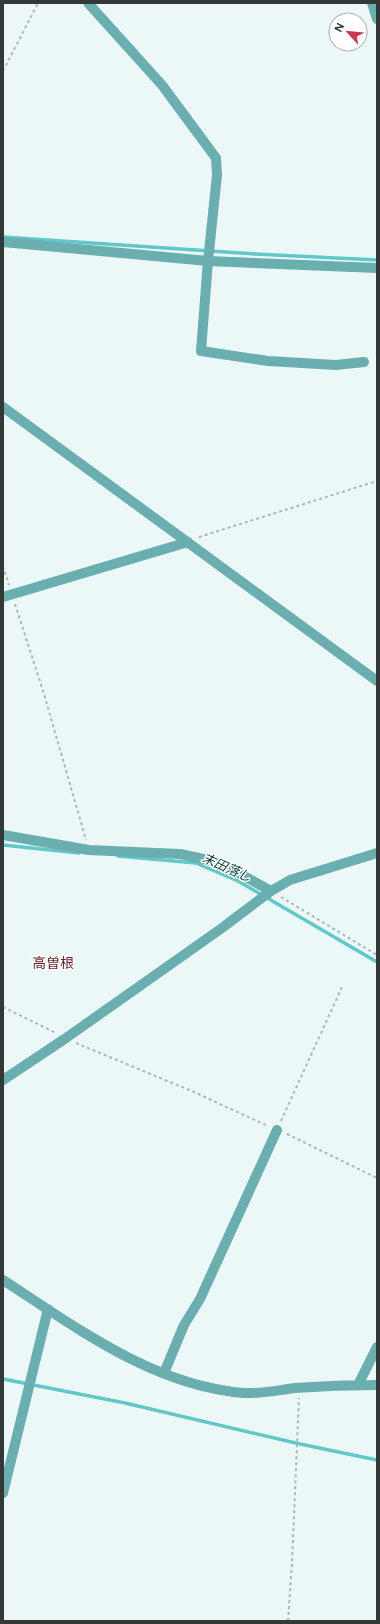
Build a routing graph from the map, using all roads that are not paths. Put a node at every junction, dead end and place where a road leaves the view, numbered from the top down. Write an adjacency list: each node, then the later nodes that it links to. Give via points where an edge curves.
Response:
1 (88, 3): 5 (street, via 162,85 216,158 217,174)
2 (372, 3): 3 (street)
3 (377, 18)
4 (3, 242): 5 (street)
5 (208, 254): 6 (street); 7 (street, via 201,351 268,361 336,366)
6 (377, 268)
7 (364, 362)
8 (3, 407): 9 (street)
9 (188, 542): 10 (street); 11 (street)
10 (7, 595)
11 (377, 681)
12 (3, 835): 14 (street, via 89,850 180,854 213,861)
13 (377, 853): 14 (street, via 290,880)
14 (271, 891): 15 (street)
15 (3, 1080)
16 (277, 1130): 20 (street, via 200,1299 184,1325)
17 (3, 1280): 18 (street)
18 (48, 1309): 20 (street, via 113,1350); 23 (street)
19 (377, 1347): 21 (street)
20 (164, 1373): 21 (street, via 204,1386 245,1393)
21 (358, 1385): 22 (street)
22 (377, 1385)
23 (3, 1493)

